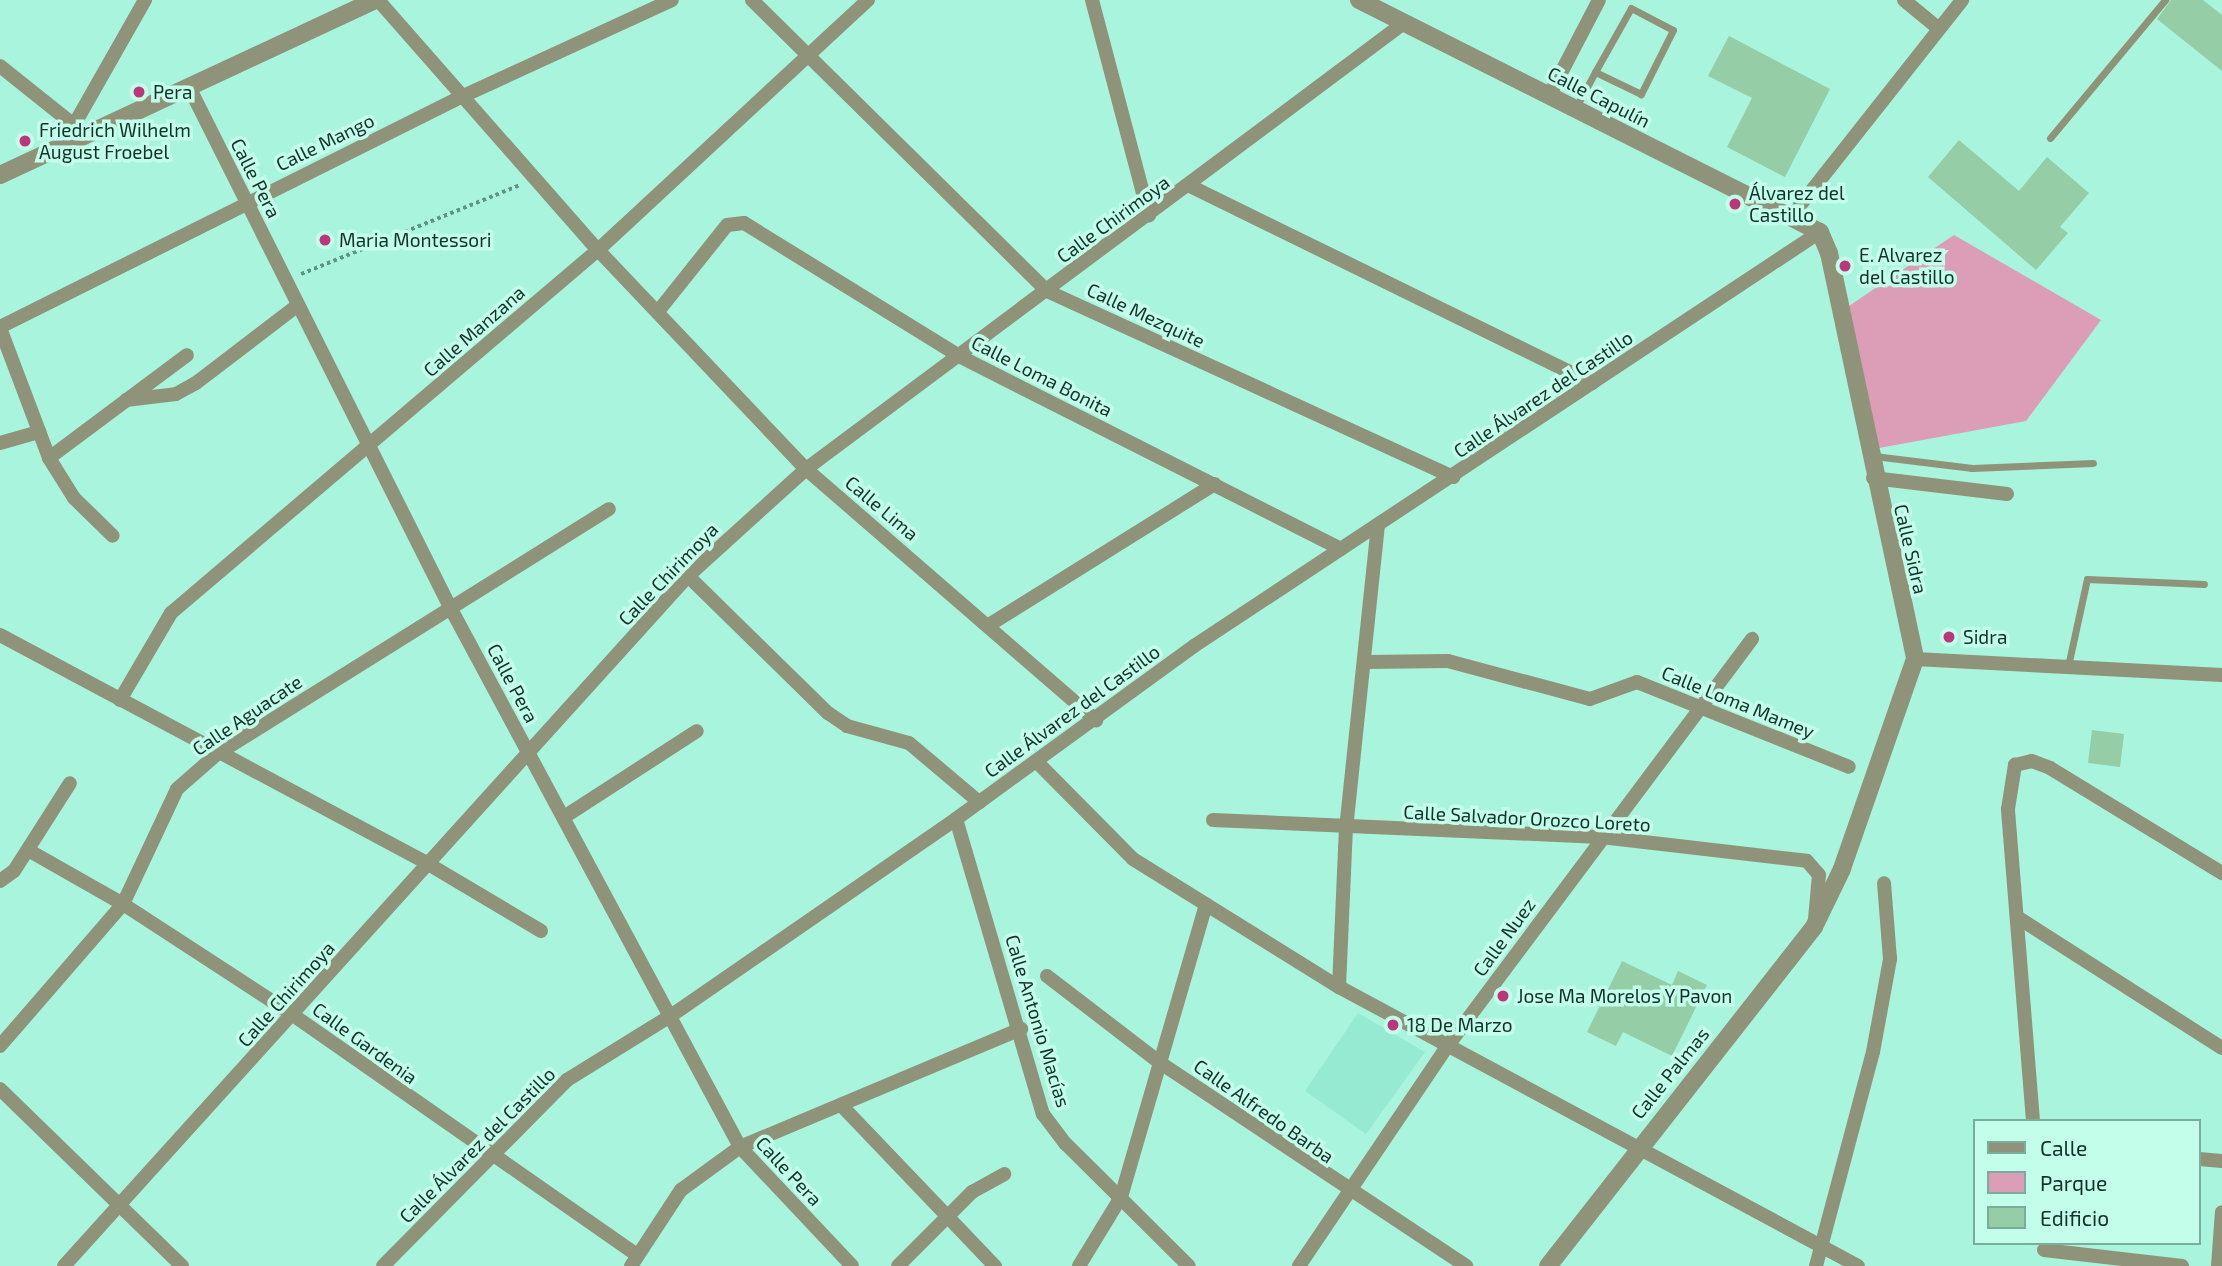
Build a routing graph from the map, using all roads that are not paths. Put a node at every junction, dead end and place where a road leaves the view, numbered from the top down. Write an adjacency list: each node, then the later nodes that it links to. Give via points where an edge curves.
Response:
1 (145, 0): 21 (street)
2 (377, 0): 17 (street); 19 (street, Calle Lima)
3 (672, 0): 19 (street, Calle Mango)
4 (752, 0): 14 (street, Calle Mezquite)
5 (868, 0): 14 (street, Calle Manzana)
6 (1092, 0): 26 (street)
7 (1359, 0): 12 (street, Calle Capulín)
8 (1599, 0): 18 (street)
9 (1903, 0): 13 (street)
10 (1962, 0): 13 (street)
11 (2165, 0): 22 (lane)
12 (1404, 23): 18 (street, Calle Capulín); 24 (street, Calle Chirimoya)
13 (1939, 29): 27 (street)
14 (811, 57): 29 (street, Calle Manzana); 30 (street, Calle Mezquite)
15 (0, 66): 21 (street)
16 (1595, 72): 16 (lane, via 1630,8 1673,30 1641,94); 20 (lane)
17 (189, 87): 21 (street); 25 (street, Calle Pera)
18 (1549, 96): 20 (street, Calle Capulín)
19 (461, 97): 25 (street, Calle Mango); 29 (street, Calle Lima)
20 (1574, 109): 27 (street, Calle Capulín)
21 (76, 131): 23 (street)
22 (2050, 138)
23 (0, 175)
24 (1190, 186): 26 (street, Calle Chirimoya); 36 (street)
25 (246, 202): 31 (street, Calle Pera); 33 (street, Calle Mango)
26 (1149, 216): 30 (street, Calle Chirimoya)
27 (1790, 218): 28 (street, Calle Capulín)
28 (1820, 232): 36 (street, Calle Álvarez del Castillo); 41 (street, Calle Sidra, via 1829,253)
29 (598, 250): 32 (street, Calle Lima); 40 (street, Calle Manzana)
30 (1047, 291): 35 (street, Calle Chirimoya); 45 (street, Calle Mezquite)
31 (298, 304): 37 (street, via 196,383 176,394); 40 (street, Calle Pera)
32 (660, 309): 35 (street, Calle Loma Bonita, via 736,221); 44 (street, Calle Lima)
33 (0, 327): 38 (street)
34 (187, 355): 37 (street)
35 (959, 356): 44 (street, Calle Chirimoya); 47 (street, Calle Loma Bonita)
36 (1592, 383): 45 (street, Calle Álvarez del Castillo)
37 (127, 400): 42 (street)
38 (39, 432): 39 (street); 42 (street)
39 (0, 443)
40 (369, 448): 55 (street, Calle Pera); 63 (street, Calle Manzana, via 171,612)
41 (1869, 456): 43 (lane, via 1972,468); 46 (street, Calle Sidra)
42 (49, 458): 51 (street, via 74,498)
43 (2093, 463)
44 (806, 469): 53 (street, Calle Chirimoya); 56 (street, Calle Lima)
45 (1453, 477): 50 (street, Calle Álvarez del Castillo)
46 (1873, 478): 48 (street); 59 (street, Calle Sidra)
47 (1215, 484): 52 (street, Calle Loma Bonita); 56 (street)
48 (2007, 494)
49 (609, 509): 55 (street, Calle Aguacate)
50 (1378, 525): 52 (street, Calle Álvarez del Castillo); 60 (street)
51 (113, 536)
52 (1341, 549): 65 (street, Calle Álvarez del Castillo, via 1194,646)
53 (688, 576): 67 (street, Calle Chirimoya); 72 (street, via 828,713 847,726 909,743)
54 (2204, 584): 61 (lane, via 2087,579)
55 (450, 607): 67 (street, Calle Pera); 68 (street, Calle Aguacate)
56 (989, 625): 65 (street, Calle Lima)
57 (0, 635): 63 (street)
58 (1752, 639): 64 (street, Calle Nuez)
59 (1915, 659): 61 (street); 86 (street, Calle Palmas, via 1842,869)
60 (1367, 662): 64 (street, Calle Loma Mamey, via 1448,662 1590,699 1637,682); 76 (street)
61 (2068, 666): 62 (street)
62 (2222, 675)
63 (120, 700): 68 (street)
64 (1702, 709): 70 (street, Calle Loma Mamey); 77 (street, Calle Nuez)
65 (1096, 720): 69 (street, Calle Álvarez del Castillo)
66 (697, 731): 73 (street)
67 (528, 753): 73 (street, Calle Pera); 79 (street, Calle Chirimoya)
68 (218, 754): 79 (street); 83 (street, Calle Aguacate, via 177,789)
69 (1037, 762): 72 (street, Calle Álvarez del Castillo); 84 (street, via 1133,859)
70 (1849, 767)
71 (69, 783): 78 (street)
72 (979, 802): 74 (street, Calle Álvarez del Castillo)
73 (564, 817): 91 (street, Calle Pera)
74 (956, 819): 91 (street, Calle Álvarez del Castillo); 92 (street, Calle Antonio Macías)
75 (1213, 820): 76 (street, Calle Salvador Orozco Loreto)
76 (1346, 829): 77 (street, Calle Salvador Orozco Loreto); 89 (street)
77 (1601, 837): 86 (street, Calle Salvador Orozco Loreto, via 1812,863 1819,875); 93 (street, Calle Nuez)
78 (27, 850): 81 (street); 83 (street, Calle Gardenia)
79 (430, 865): 87 (street); 90 (street, Calle Chirimoya)
80 (2222, 873): 85 (street, via 2032,761 2015,765 2008,809)
81 (1, 881)
82 (1884, 883): 112 (street, via 1891,960 1873,1052)
83 (123, 904): 90 (street, Calle Gardenia); 94 (street, Calle Aguacate)
84 (1206, 904): 89 (street); 96 (street)
85 (2017, 917): 95 (street); 99 (street)
86 (1814, 928): 101 (street, Calle Palmas)
87 (541, 931)
88 (1047, 976): 96 (street, Calle Alfredo Barba)
89 (1339, 987): 93 (street)
90 (293, 1015): 102 (street, Calle Gardenia); 108 (street, Calle Chirimoya)
91 (672, 1015): 100 (street, Calle Pera); 102 (street, Calle Álvarez del Castillo, via 567,1080)
92 (1021, 1029): 98 (street); 107 (street, Calle Antonio Macías, via 1053,1130)
93 (1449, 1044): 101 (street); 106 (street, Calle Nuez)
94 (0, 1046)
95 (2222, 1048)
96 (1159, 1062): 106 (street, Calle Alfredo Barba); 107 (street)
97 (0, 1089): 108 (street)
98 (841, 1105): 100 (street); 110 (street)
99 (2034, 1119)
100 (740, 1147): 113 (street, via 688,1182); 117 (street, Calle Pera)
101 (1637, 1147): 112 (street); 124 (street, Calle Palmas)
102 (490, 1157): 113 (street, Calle Gardenia); 116 (street, Calle Álvarez del Castillo)
103 (2201, 1159): 104 (street)
104 (2222, 1161)
105 (1003, 1174): 110 (street, via 972,1192)
106 (1350, 1194): 122 (street, Calle Nuez); 123 (street, Calle Alfredo Barba)
107 (1121, 1197): 120 (street); 121 (street, Calle Antonio Macías)
108 (121, 1203): 114 (street, Calle Chirimoya); 115 (street)
109 (2222, 1212): 129 (street)
110 (946, 1219): 118 (street); 119 (street)
111 (2044, 1247): 127 (street); 128 (street)
112 (1819, 1250): 125 (street); 126 (street)
113 (634, 1261)
114 (64, 1266)
115 (182, 1266)
116 (383, 1266)
117 (852, 1266)
118 (898, 1266)
119 (995, 1266)
120 (1079, 1266)
121 (1189, 1266)
122 (1299, 1266)
123 (1466, 1266)
124 (1548, 1266)
125 (1816, 1266)
126 (1858, 1266)
127 (2045, 1266)
128 (2182, 1266)
129 (2218, 1266)

